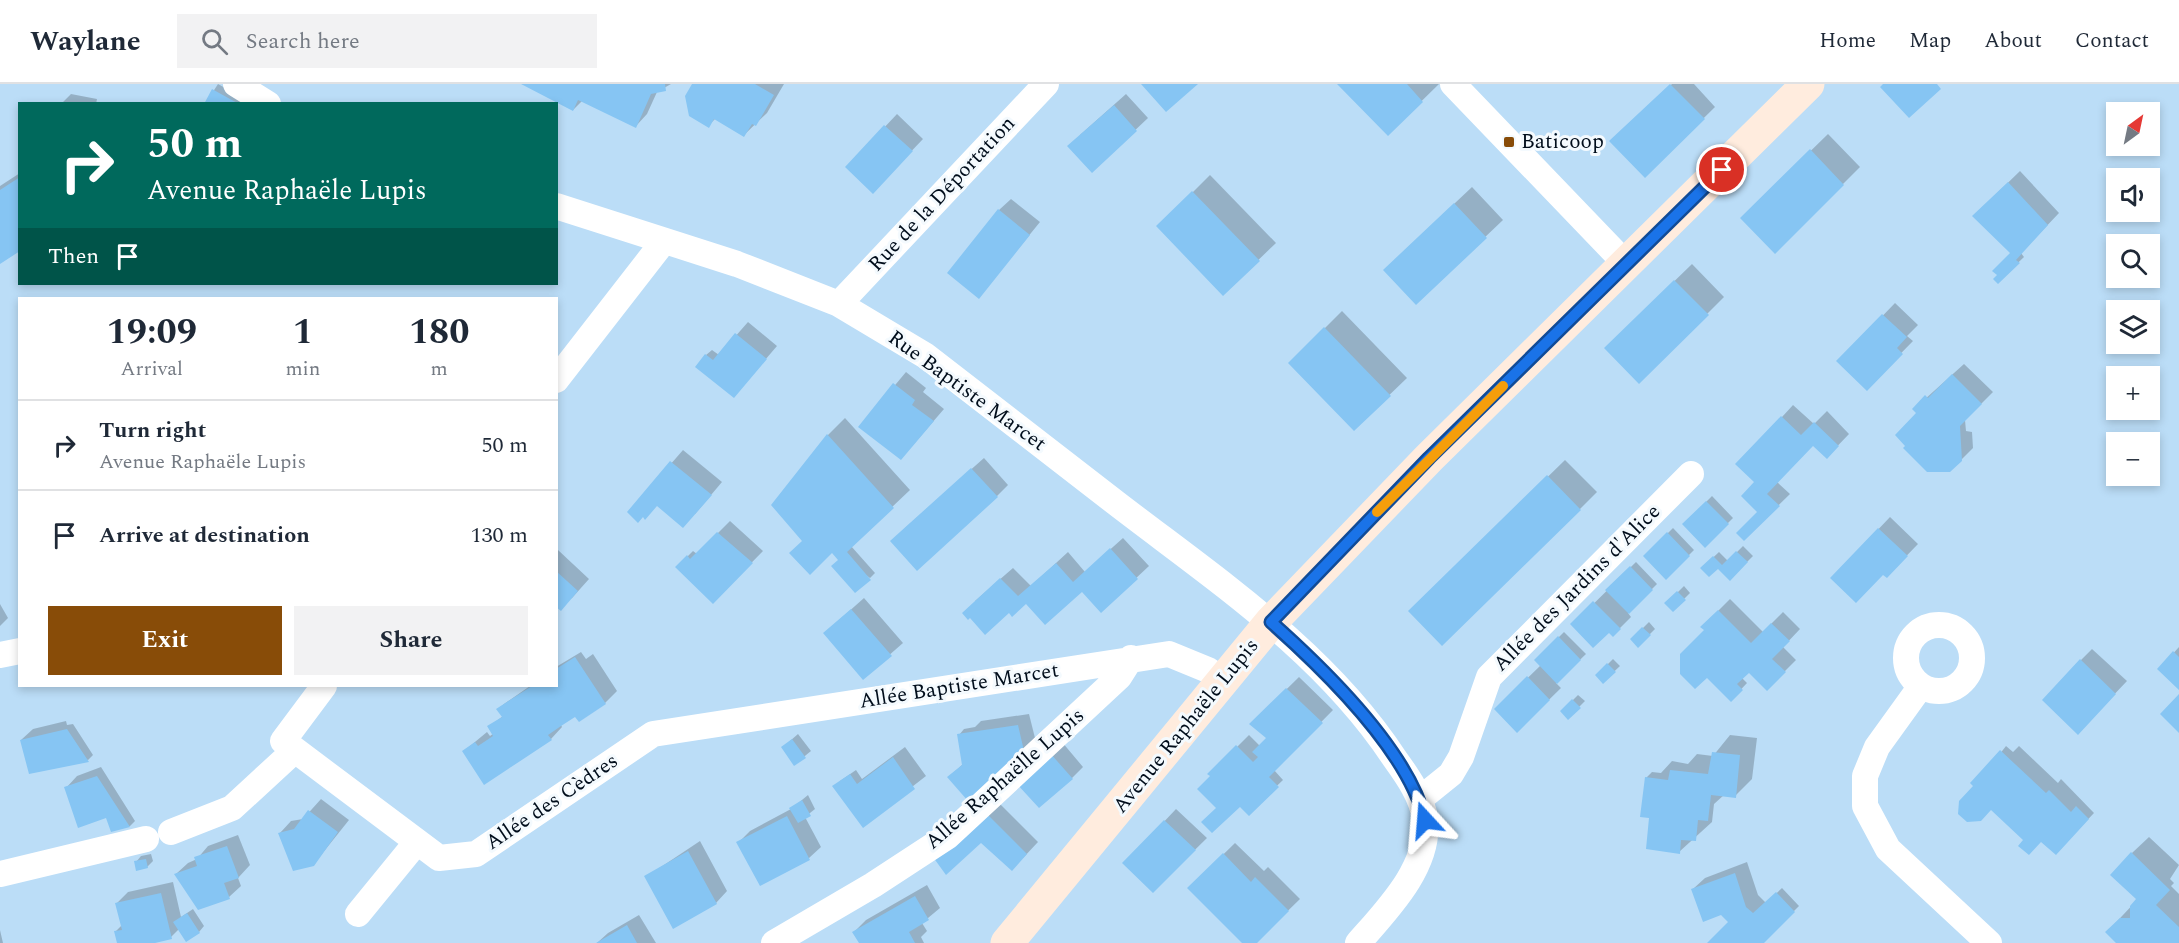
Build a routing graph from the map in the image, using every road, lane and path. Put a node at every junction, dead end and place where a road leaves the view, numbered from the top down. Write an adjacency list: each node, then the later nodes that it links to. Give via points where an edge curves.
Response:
1 (236, 84): 5 (street)
2 (1046, 84): 9 (street, Rue de la Déportation)
3 (1453, 84): 8 (street)
4 (1808, 84): 8 (street, Avenue Raphaële Lupis)
5 (265, 102)
6 (558, 207): 7 (street, Rue Baptiste Marcet)
7 (664, 241): 9 (street, Rue Baptiste Marcet, via 737,264); 10 (street)
8 (1627, 265): 12 (street, Avenue Raphaële Lupis, via 1429,458)
9 (839, 304): 12 (street, Rue Baptiste Marcet, via 926,356)
10 (558, 377)
11 (1691, 474): 21 (street, Allée des Jardins d'Alice, via 1489,677 1461,757 1451,774)
12 (1271, 622): 16 (street, Avenue Raphaële Lupis); 21 (street, Rue Baptiste Marcet, via 1376,729)
13 (18, 651): 14 (street)
14 (0, 655)
15 (1131, 658): 16 (street, Allée Baptiste Marcet, via 1169,654); 19 (street, Allée Baptiste Marcet); 27 (street, Allée Raphaëlle Lupis, via 1119,677 948,836)
16 (1224, 681): 28 (street, Avenue Raphaële Lupis)
17 (1921, 686): 30 (street, via 1877,747 1865,776 1865,806 1888,849)
18 (323, 687): 20 (street, via 283,741)
19 (687, 730): 24 (street, Allée des Cèdres, via 652,734 476,854 439,858)
20 (295, 750): 22 (street, via 232,808); 24 (street, Allée des Cèdres)
21 (1420, 799): 29 (street, via 1424,841 1417,862 1388,908)
22 (171, 832)
23 (146, 839): 25 (street)
24 (417, 843): 26 (street)
25 (0, 874)
26 (358, 914)
27 (774, 943)
28 (1006, 943)
29 (1358, 943)
30 (1989, 943)

